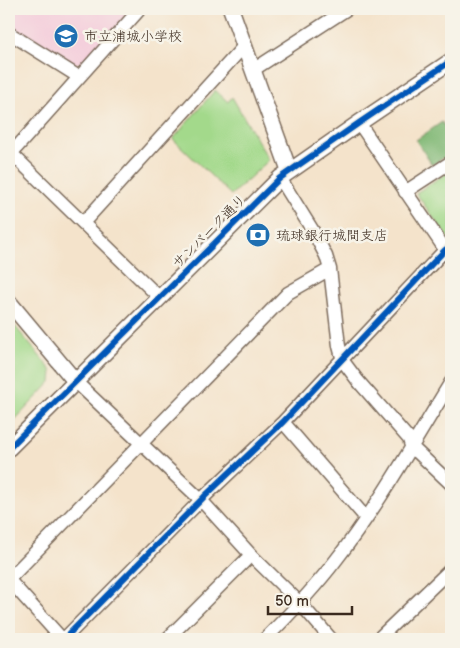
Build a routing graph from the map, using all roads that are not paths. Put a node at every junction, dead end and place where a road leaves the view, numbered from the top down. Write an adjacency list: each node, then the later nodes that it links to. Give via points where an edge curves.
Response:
1 (140, 9): 9 (street)
2 (231, 9): 6 (street)
3 (347, 9): 4 (street)
4 (330, 13): 8 (street)
5 (9, 33): 9 (street)
6 (244, 46): 8 (street); 15 (street)
7 (451, 61): 10 (street, サンパーク通り)
8 (253, 70): 13 (street)
9 (79, 77): 11 (street)
10 (359, 122): 13 (street, サンパーク通り); 14 (street)
11 (10, 154): 15 (street)
12 (451, 162): 14 (street)
13 (284, 174): 17 (street, via 321,244); 18 (street, サンパーク通り)
14 (406, 192): 16 (street)
15 (83, 223): 18 (street)
16 (449, 252): 20 (street)
17 (330, 269): 20 (street); 24 (street, via 288,293)
18 (160, 298): 21 (street, サンパーク通り)
19 (9, 302): 21 (street)
20 (343, 361): 23 (street); 25 (street, via 409,439)
21 (75, 381): 24 (street); 26 (street, サンパーク通り)
22 (451, 382): 25 (street)
23 (284, 422): 28 (street); 29 (street)
24 (142, 443): 28 (street); 32 (street)
25 (411, 446): 27 (street); 29 (street)
26 (9, 448)
27 (451, 484)
28 (200, 500): 30 (street); 34 (street)
29 (366, 518): 33 (street)
30 (251, 555): 33 (street); 35 (street)
31 (451, 569): 38 (street)
32 (9, 580): 34 (street)
33 (300, 604): 36 (street); 37 (street)
34 (63, 639)
35 (167, 639)
36 (265, 639)
37 (331, 639)
38 (378, 639)

